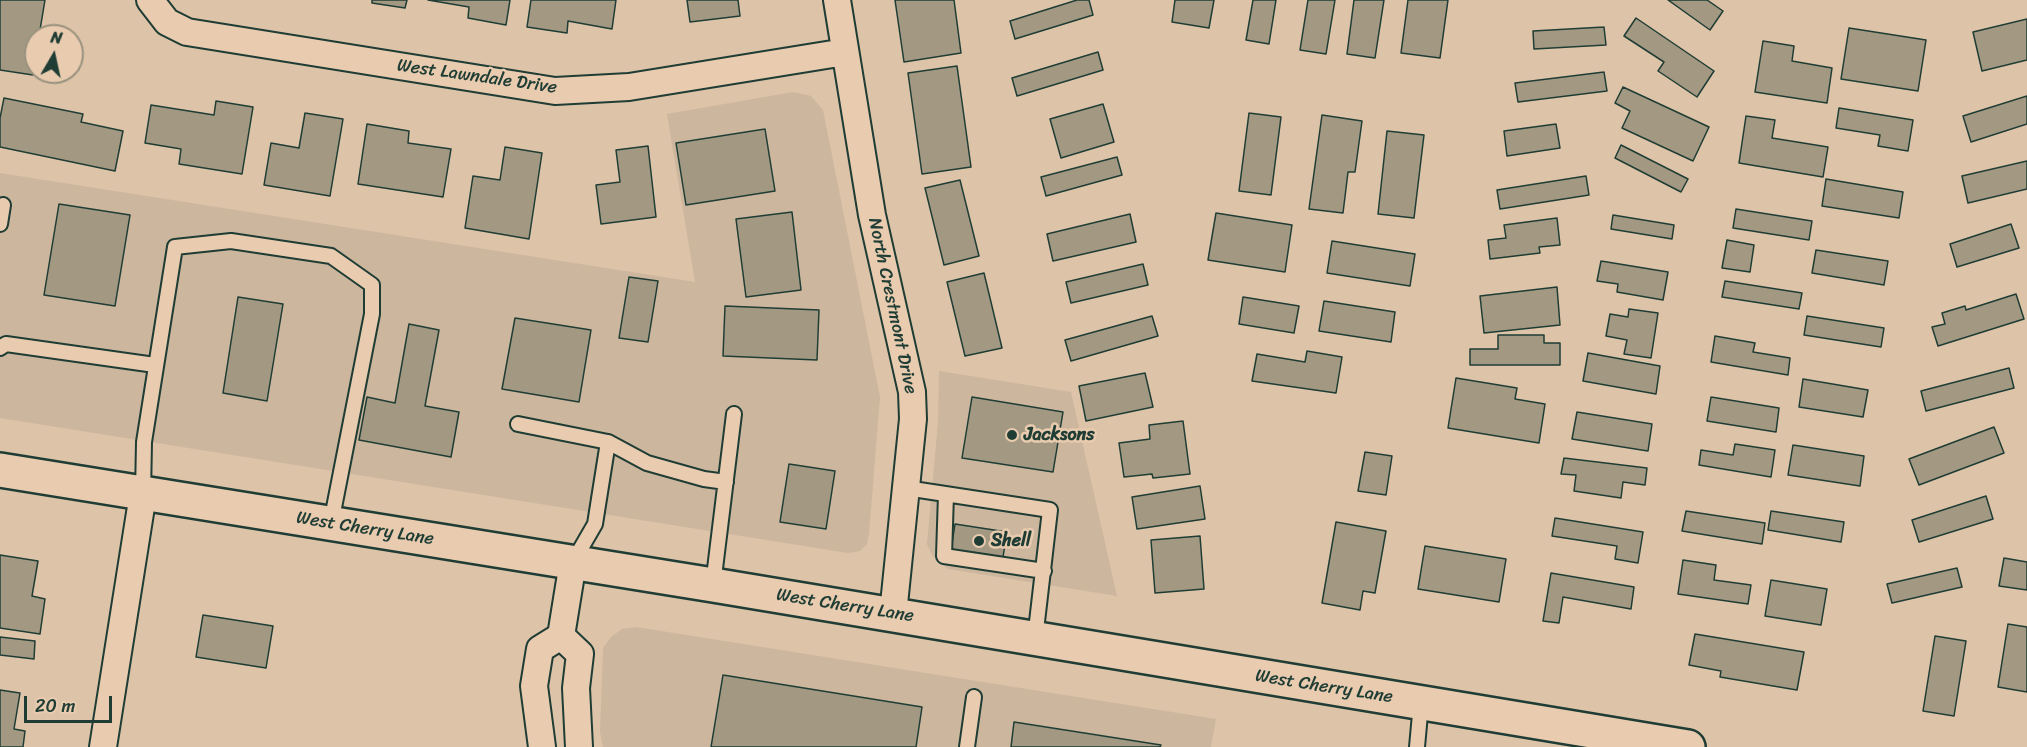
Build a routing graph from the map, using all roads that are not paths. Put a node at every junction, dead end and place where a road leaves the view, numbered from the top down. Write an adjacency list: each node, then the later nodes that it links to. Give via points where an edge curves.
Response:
1 (837, 0): 3 (street, North Crestmont Drive)
2 (152, 4): 3 (street, West Lawndale Drive, via 167,22 187,32 555,91 629,87)
3 (845, 52): 13 (street, North Crestmont Drive, via 872,215 912,392)
4 (3, 206): 5 (lane)
5 (0, 224)
6 (0, 348): 7 (lane, via 6,344)
7 (155, 365): 14 (lane, via 144,442); 16 (lane, via 175,247 231,241 331,256 372,285 372,314)
8 (734, 414): 12 (lane)
9 (518, 424): 10 (lane)
10 (608, 442): 12 (lane, via 647,463); 17 (lane, via 595,524)
11 (0, 470): 14 (main road, West Cherry Lane)
12 (726, 482): 19 (lane)
13 (906, 488): 15 (lane); 20 (street, North Crestmont Drive)
14 (143, 494): 16 (main road, West Cherry Lane); 26 (street)
15 (946, 494): 18 (lane, via 944,556); 18 (lane, via 1050,510)
16 (331, 523): 17 (main road, West Cherry Lane)
17 (573, 562): 19 (main road, West Cherry Lane); 21 (street)
18 (1044, 571): 22 (lane)
19 (713, 585): 20 (main road, West Cherry Lane)
20 (893, 614): 22 (main road, West Cherry Lane)
21 (561, 636): 27 (street, via 540,649 534,686); 28 (street, via 580,654 576,688)
22 (1035, 639): 24 (main road, West Cherry Lane)
23 (974, 697): 29 (lane)
24 (1421, 703): 25 (main road, West Cherry Lane); 30 (lane)
25 (1607, 740): 31 (main road, West Cherry Lane)
26 (103, 747)
27 (542, 747)
28 (579, 747)
29 (967, 747)
30 (1417, 747)
31 (1688, 747)

